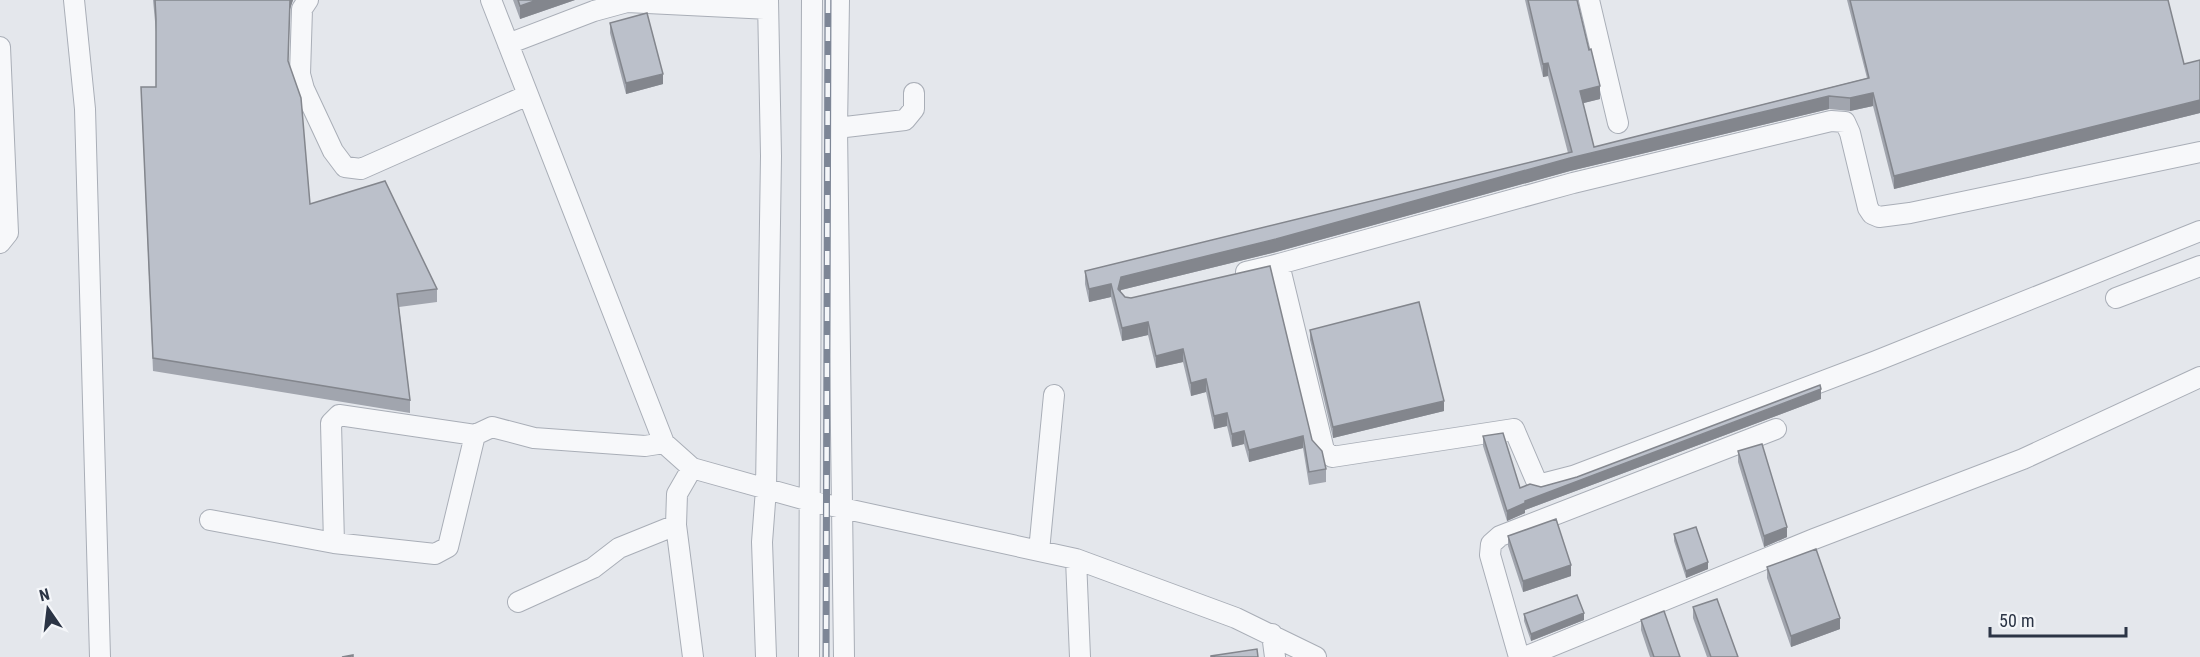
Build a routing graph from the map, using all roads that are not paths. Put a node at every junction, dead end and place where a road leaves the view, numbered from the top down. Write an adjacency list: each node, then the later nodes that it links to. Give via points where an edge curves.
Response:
1 (74, 0): 38 (street, via 85,109)
2 (308, 0): 12 (street, via 302,9 300,74 333,151 345,167 361,169)
3 (491, 0): 9 (street)
4 (812, 0): 29 (street)
5 (839, 0): 14 (street)
6 (1589, 0): 13 (street)
7 (627, 1): 8 (street); 9 (street)
8 (768, 4): 28 (street, via 771,156)
9 (508, 44): 12 (street)
10 (0, 47): 17 (street, via 8,233)
11 (914, 93): 14 (street, via 914,109 905,120)
12 (528, 95): 26 (street)
13 (1618, 123)
14 (837, 128): 30 (street)
15 (2200, 152): 18 (street, via 1879,217 1868,207 1845,122 1832,121 1562,186)
16 (2200, 231): 18 (street, via 1887,356 1573,476 1538,485 1514,429 1332,457 1324,450)
17 (0, 243)
18 (1279, 264): 20 (street)
19 (2200, 266): 21 (street)
20 (1233, 275)
21 (2116, 298)
22 (2200, 377): 47 (street, via 2023,459 1814,538)
23 (1054, 394): 34 (street)
24 (1776, 429): 46 (street, via 1500,536 1491,544 1490,555)
25 (475, 435): 26 (street, via 492,427 534,438 645,446); 33 (street, via 448,547 443,552); 33 (street, via 334,417)
26 (664, 443): 27 (street)
27 (692, 468): 28 (street); 32 (street, via 677,494)
28 (766, 489): 29 (street); 40 (street, via 762,542)
29 (810, 501): 30 (street); 41 (street)
30 (842, 507): 34 (street); 42 (street)
31 (210, 520): 33 (street)
32 (676, 525): 36 (street, via 619,548 593,568); 39 (street)
33 (334, 543)
34 (1039, 551): 35 (street)
35 (1076, 559): 37 (street); 43 (street)
36 (518, 602)
37 (1272, 634): 44 (street); 45 (street)
38 (100, 657)
39 (693, 657)
40 (766, 657)
41 (809, 657)
42 (844, 657)
43 (1080, 657)
44 (1275, 657)
45 (1316, 657)
46 (1519, 657)
47 (1526, 657)

